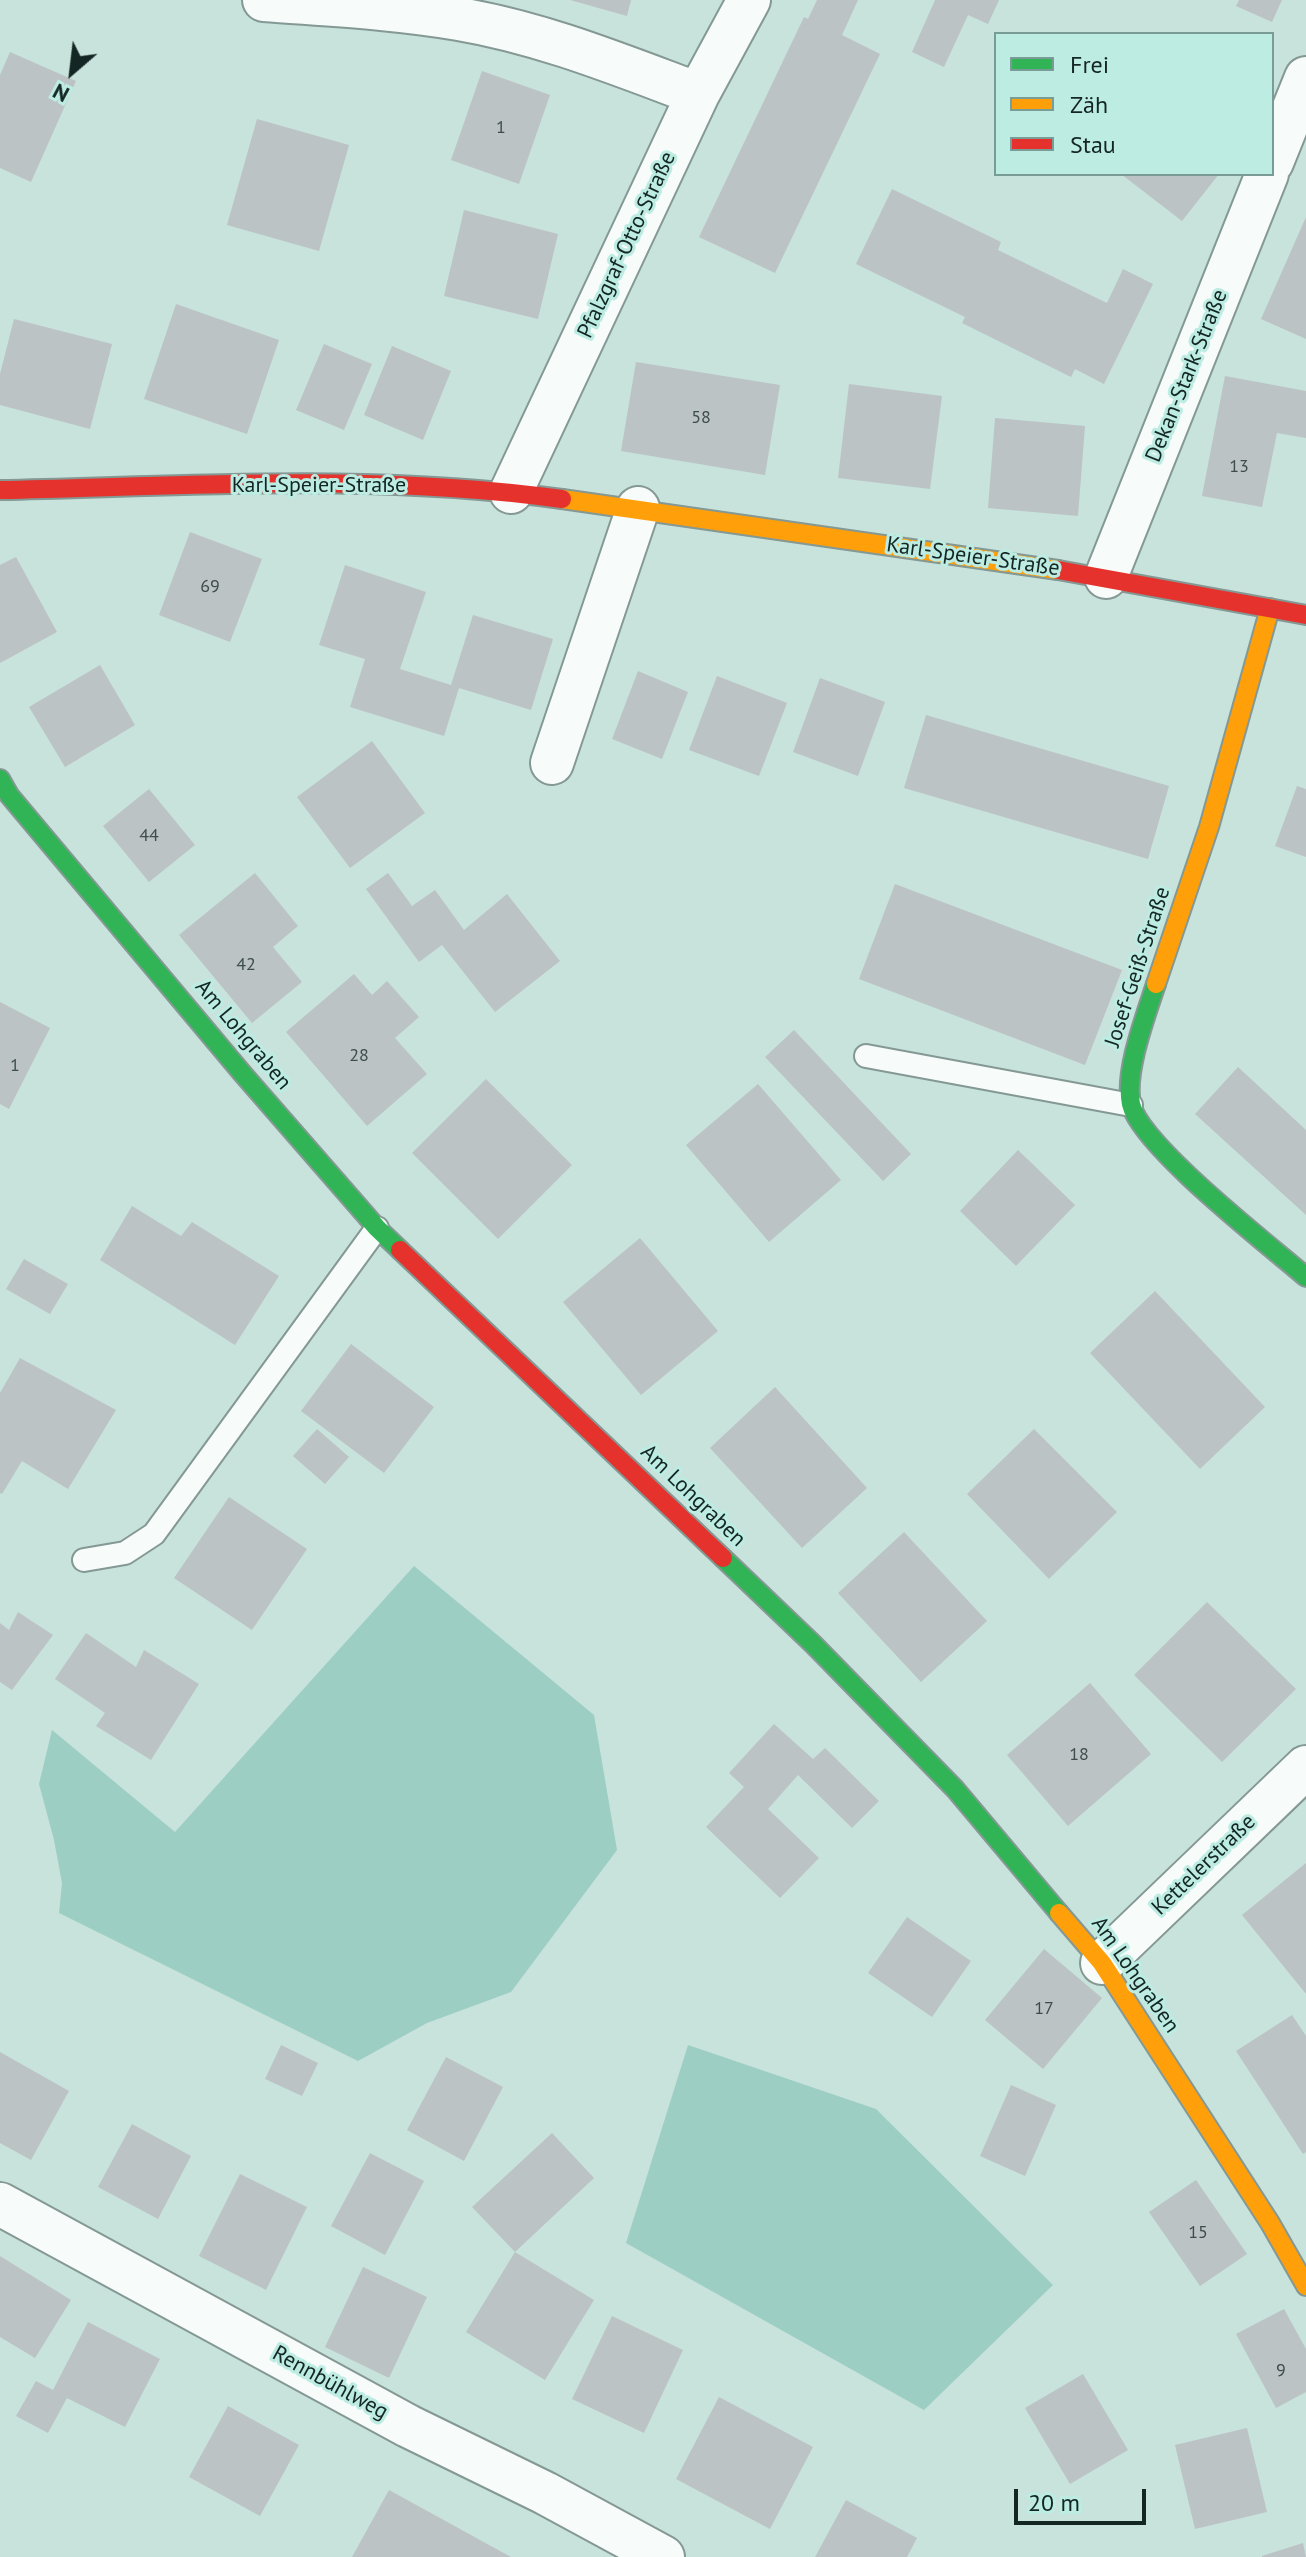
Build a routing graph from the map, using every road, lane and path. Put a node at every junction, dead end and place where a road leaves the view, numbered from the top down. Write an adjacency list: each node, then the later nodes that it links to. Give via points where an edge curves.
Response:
1 (264, 0): 4 (street, via 462,19 573,47)
2 (749, 0): 4 (street, Pfalzgraf-Otto-Straße)
3 (1306, 78): 5 (street)
4 (698, 94): 8 (street, Pfalzgraf-Otto-Straße)
5 (1274, 157)
6 (1266, 176): 10 (street, Dekan-Stark-Straße)
7 (0, 490): 8 (street, Karl-Speier-Straße, via 342,483)
8 (511, 492): 9 (street, Karl-Speier-Straße)
9 (638, 508): 10 (street, Karl-Speier-Straße); 13 (street)
10 (1106, 577): 11 (street, Karl-Speier-Straße)
11 (1270, 608): 12 (street, Karl-Speier-Straße); 16 (street, Josef-Geiß-Straße, via 1209,827 1144,1020 1132,1066)
12 (1306, 615)
13 (552, 763)
14 (3, 795): 17 (street, Am Lohgraben)
15 (866, 1056): 16 (lane)
16 (1131, 1105): 18 (street, via 1152,1140 1177,1165)
17 (377, 1228): 19 (lane, via 154,1534 125,1553); 21 (street, Am Lohgraben, via 894,1724)
18 (1306, 1277)
19 (84, 1560)
20 (1306, 1767): 21 (street, Kettelerstraße)
21 (1102, 1963): 23 (street, Am Lohgraben)
22 (0, 2204): 24 (street, Rennbühlweg, via 408,2426)
23 (1306, 2286)
24 (663, 2557)

